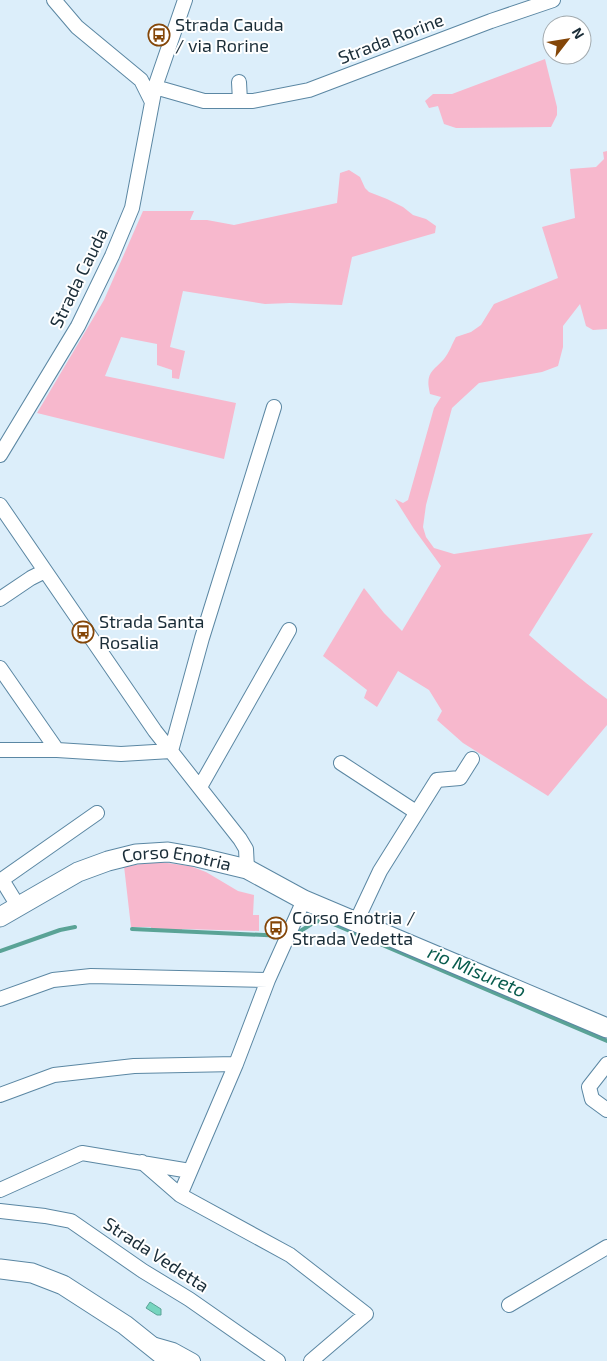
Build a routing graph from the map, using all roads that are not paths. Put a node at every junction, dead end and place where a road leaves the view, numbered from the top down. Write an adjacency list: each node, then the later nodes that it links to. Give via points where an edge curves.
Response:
1 (54, 0): 7 (street, via 77,27 141,80)
2 (185, 0): 5 (street, Strada Cauda)
3 (553, 0): 6 (street, Strada Rorine, via 310,90)
4 (239, 82): 6 (street)
5 (155, 87): 6 (street, Strada Rorine, via 204,100); 7 (street, Strada Cauda)
6 (240, 101)
7 (152, 102): 9 (street, Strada Cauda, via 132,208 112,256 78,326)
8 (274, 407): 17 (street, via 202,638)
9 (0, 456)
10 (0, 505): 11 (street)
11 (44, 571): 12 (street); 17 (street)
12 (0, 599)
13 (289, 630): 20 (street)
14 (0, 668): 16 (street)
15 (2, 747): 16 (street)
16 (57, 750): 17 (street, via 121,754)
17 (171, 751): 20 (street)
18 (472, 758): 21 (street, via 460,778 437,780)
19 (342, 763): 21 (street)
20 (200, 787): 23 (street, via 246,849)
21 (416, 812): 28 (street, via 380,870)
22 (97, 813): 24 (street)
23 (247, 868): 25 (main road, Corso Enotria); 26 (main road, Corso Enotria, via 168,852 136,854 78,872)
24 (1, 880): 26 (street)
25 (304, 900): 28 (main road, Corso Enotria); 29 (street)
26 (18, 906): 27 (main road, Corso Enotria)
27 (0, 917)
28 (356, 922): 31 (main road, Corso Enotria)
29 (268, 980): 30 (street, via 91,976 53,980); 32 (street)
30 (0, 999)
31 (607, 1028)
32 (236, 1064): 34 (street, via 134,1066 54,1076); 37 (street)
33 (607, 1064): 35 (street, via 589,1088 592,1099)
34 (0, 1095)
35 (607, 1110)
36 (142, 1162): 37 (street); 38 (street, via 82,1153); 39 (street)
37 (190, 1170): 39 (street)
38 (0, 1190)
39 (180, 1194): 48 (street, via 290,1255 366,1314)
40 (0, 1211): 47 (street, Strada Vedetta, via 70,1221 189,1298)
41 (607, 1247): 43 (street)
42 (0, 1269): 44 (main road, via 32,1273 64,1285 125,1325)
43 (509, 1305)
44 (146, 1343): 45 (main road); 46 (street, via 173,1350)
45 (170, 1361)
46 (193, 1361)
47 (278, 1361)
48 (311, 1361)

